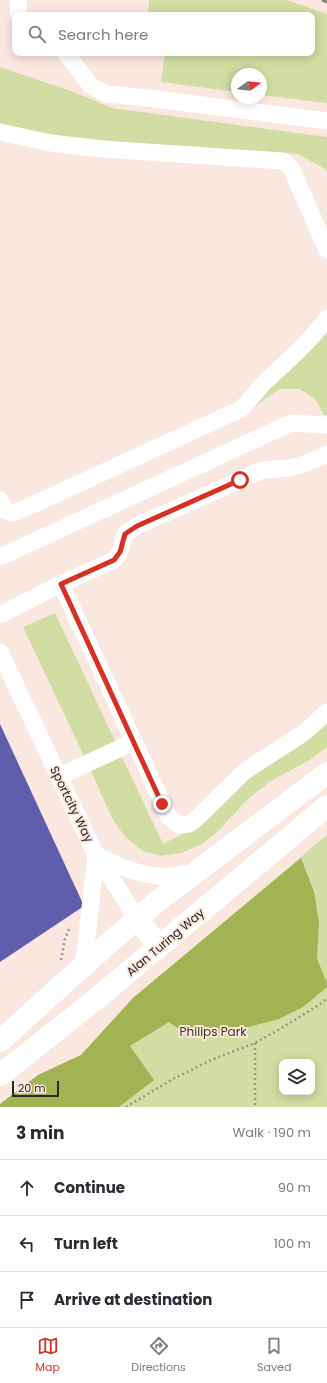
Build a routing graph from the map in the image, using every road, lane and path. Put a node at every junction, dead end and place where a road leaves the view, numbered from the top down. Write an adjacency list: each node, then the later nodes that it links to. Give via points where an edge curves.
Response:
1 (18, 0): 2 (street)
2 (19, 12)
3 (68, 56): 4 (street, via 91,86 107,94)
4 (327, 121)
5 (0, 132): 6 (street, via 51,143 102,149 283,161 291,168)
6 (327, 250)
7 (327, 318): 10 (street, via 319,330 264,382 241,409 17,512 6,511)
8 (327, 425): 11 (street, via 291,423)
9 (327, 454): 12 (street, via 302,465 260,471 137,526 125,534 120,552 114,560)
10 (0, 500)
11 (0, 557)
12 (61, 584): 13 (street); 16 (street)
13 (0, 615)
14 (0, 652): 18 (street, Sportcity Way)
15 (327, 712): 16 (street, via 305,732 246,771 196,820 184,825 179,825 169,817)
16 (133, 742): 18 (street)
17 (327, 773): 21 (highway)
18 (58, 777): 20 (street, Sportcity Way)
19 (327, 806): 23 (highway, Alan Turing Way)
20 (96, 855): 21 (street, via 121,867 147,874 173,876); 22 (street, Sportcity Way); 24 (street)
21 (196, 872): 22 (highway)
22 (137, 918): 23 (highway, Sportcity Way); 24 (highway)
23 (159, 947): 28 (highway, Alan Turing Way)
24 (82, 966): 26 (highway)
25 (327, 998): 27 (path)
26 (0, 1041)
27 (254, 1043): 29 (path, via 173,1079); 30 (path)
28 (0, 1075)
29 (126, 1107)
30 (255, 1107)

